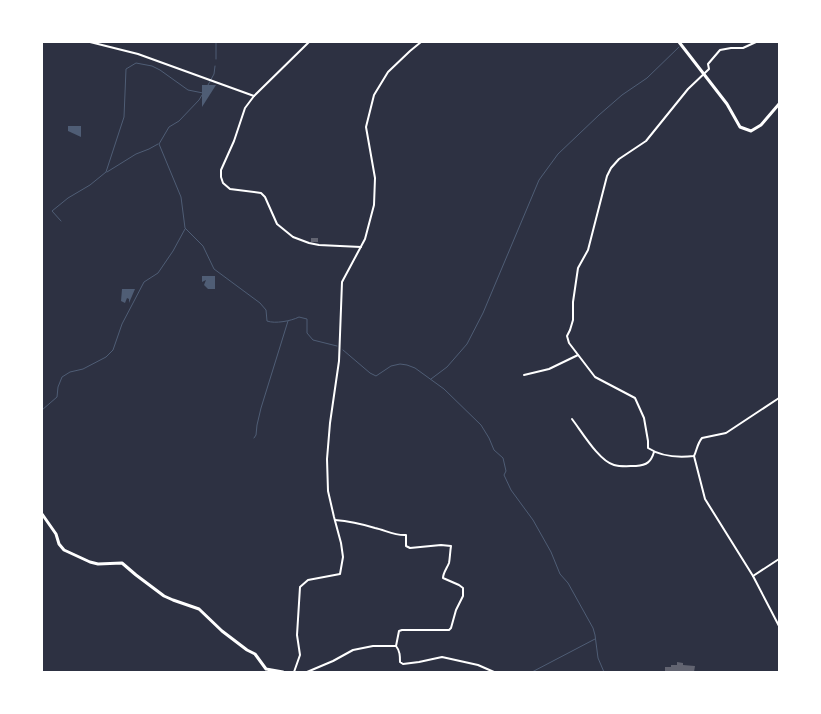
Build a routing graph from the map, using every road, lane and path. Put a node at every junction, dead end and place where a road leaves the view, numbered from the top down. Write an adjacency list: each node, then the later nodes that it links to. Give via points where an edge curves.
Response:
1 (90, 42): 7 (street, via 138,54)
2 (309, 42): 7 (street)
3 (421, 42): 9 (street, via 388,72 374,95 366,126 376,178 374,205)
4 (679, 42): 6 (main road)
5 (756, 42): 6 (street, via 743,48 720,50 708,64 709,69)
6 (704, 74): 8 (main road, via 740,127 751,131 761,125); 10 (street, via 688,89 646,142 619,159 607,176 588,250 578,268 573,320 566,336 568,343)
7 (254, 96): 9 (street, via 245,108 221,170 223,183 230,189 261,193 277,224 293,237 319,245)
8 (779, 104)
9 (361, 247): 17 (street, via 342,282 339,361 327,459 328,491)
10 (578, 355): 11 (street, via 549,369); 14 (street, via 595,376 635,398 644,418 648,448)
11 (524, 375)
12 (779, 398): 15 (street, via 726,433 702,438 697,444)
13 (572, 419): 14 (street, via 600,456 613,465 648,464)
14 (654, 452): 15 (street, via 681,458)
15 (694, 456): 19 (street, via 705,499)
16 (42, 514): 22 (main road, via 64,550 98,564 122,563 164,596 199,609 222,631 255,654 266,669)
17 (335, 520): 21 (street, via 406,535 406,546 410,548 451,546 443,578 463,588 463,596 451,628 402,630 399,631); 23 (street, via 343,557 340,574 308,580 300,587 297,635 300,654)
18 (779, 559): 19 (street)
19 (753, 576): 20 (street)
20 (779, 626)
21 (396, 646): 24 (street, via 374,646 353,650); 25 (street, via 400,662 403,664 442,657 478,665)
22 (283, 672)
23 (294, 672)
24 (307, 672)
25 (494, 672)

